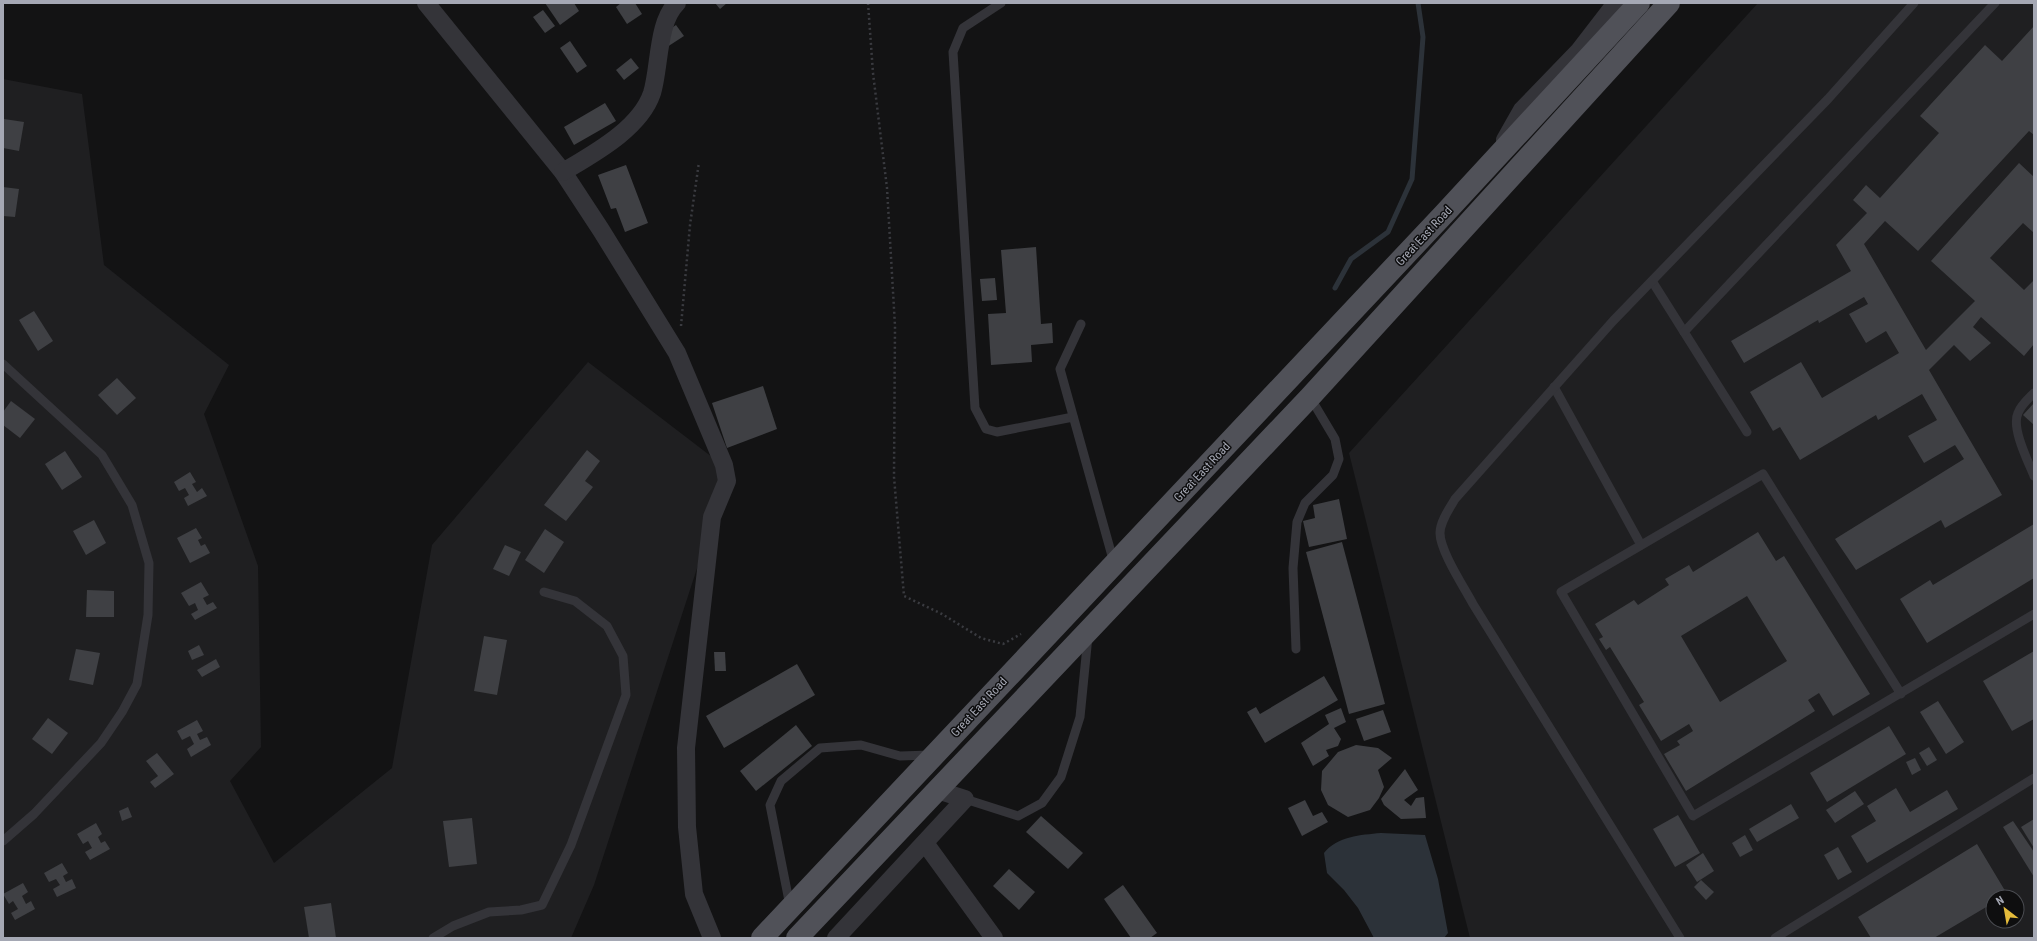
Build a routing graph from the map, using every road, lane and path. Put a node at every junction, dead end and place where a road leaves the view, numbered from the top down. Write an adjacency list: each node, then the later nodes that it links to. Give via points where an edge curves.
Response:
1 (426, 3): 12 (street)
2 (868, 3): 28 (path, via 873,73 887,188 895,326 894,477 904,596 942,614 981,638 1003,644)
3 (1001, 3): 21 (lane, via 963,28 952,52 975,408 986,429 996,432)
4 (1616, 3): 11 (street, via 1578,50 1522,110)
5 (1639, 3): 11 (main road, Great East Road)
6 (1669, 3): 20 (main road, Great East Road)
7 (1914, 3): 13 (lane, via 1828,99)
8 (1995, 3): 15 (lane)
9 (675, 4): 12 (street, via 664,24 652,94 637,118 606,147)
10 (699, 162): 16 (path)
11 (1490, 164): 25 (main road, Great East Road)
12 (563, 172): 16 (street)
13 (1652, 281): 15 (lane); 18 (lane)
14 (1081, 324): 21 (lane, via 1060,369)
15 (1684, 332): 22 (lane)
16 (677, 352): 40 (street, via 724,464 727,480 712,517 686,748 687,827 694,894)
17 (3, 364): 36 (lane, via 102,455 132,505 149,563 148,615 137,684 122,712 101,742 34,814)
18 (1554, 387): 24 (lane); 45 (lane, via 1455,499 1445,516 1440,533 1445,551 1473,604)
19 (2034, 393): 23 (lane, via 2023,404 2016,421)
20 (1310, 397): 29 (main road, Great East Road); 30 (lane, via 1335,438 1339,459 1333,476 1305,503 1297,522 1293,568)
21 (1073, 417): 25 (lane)
22 (1747, 432)
23 (2034, 476)
24 (1641, 545): 31 (lane, via 1763,474); 31 (lane, via 1562,592 1693,816)
25 (1114, 565): 32 (main road, Great East Road)
26 (544, 592): 39 (lane, via 575,602 607,626 623,656 626,695 571,845 542,905 521,910 489,912 453,926)
27 (2034, 614): 31 (lane)
28 (1026, 628)
29 (1088, 631): 34 (main road, Great East Road); 35 (lane, via 1080,717 1060,777 1042,803 1018,816)
30 (1296, 649)
31 (1901, 694)
32 (934, 755): 38 (main road, Great East Road); 38 (lane, via 900,756 861,744 820,748 781,782 770,805)
33 (2034, 778): 46 (lane)
34 (937, 790): 35 (street); 42 (main road, Great East Road)
35 (965, 800): 37 (street)
36 (3, 841)
37 (925, 843): 43 (street); 44 (street)
38 (790, 908): 41 (main road, Great East Road)
39 (434, 938)
40 (712, 938)
41 (762, 938)
42 (797, 938)
43 (836, 938)
44 (994, 938)
45 (1680, 938)
46 (1775, 938)

